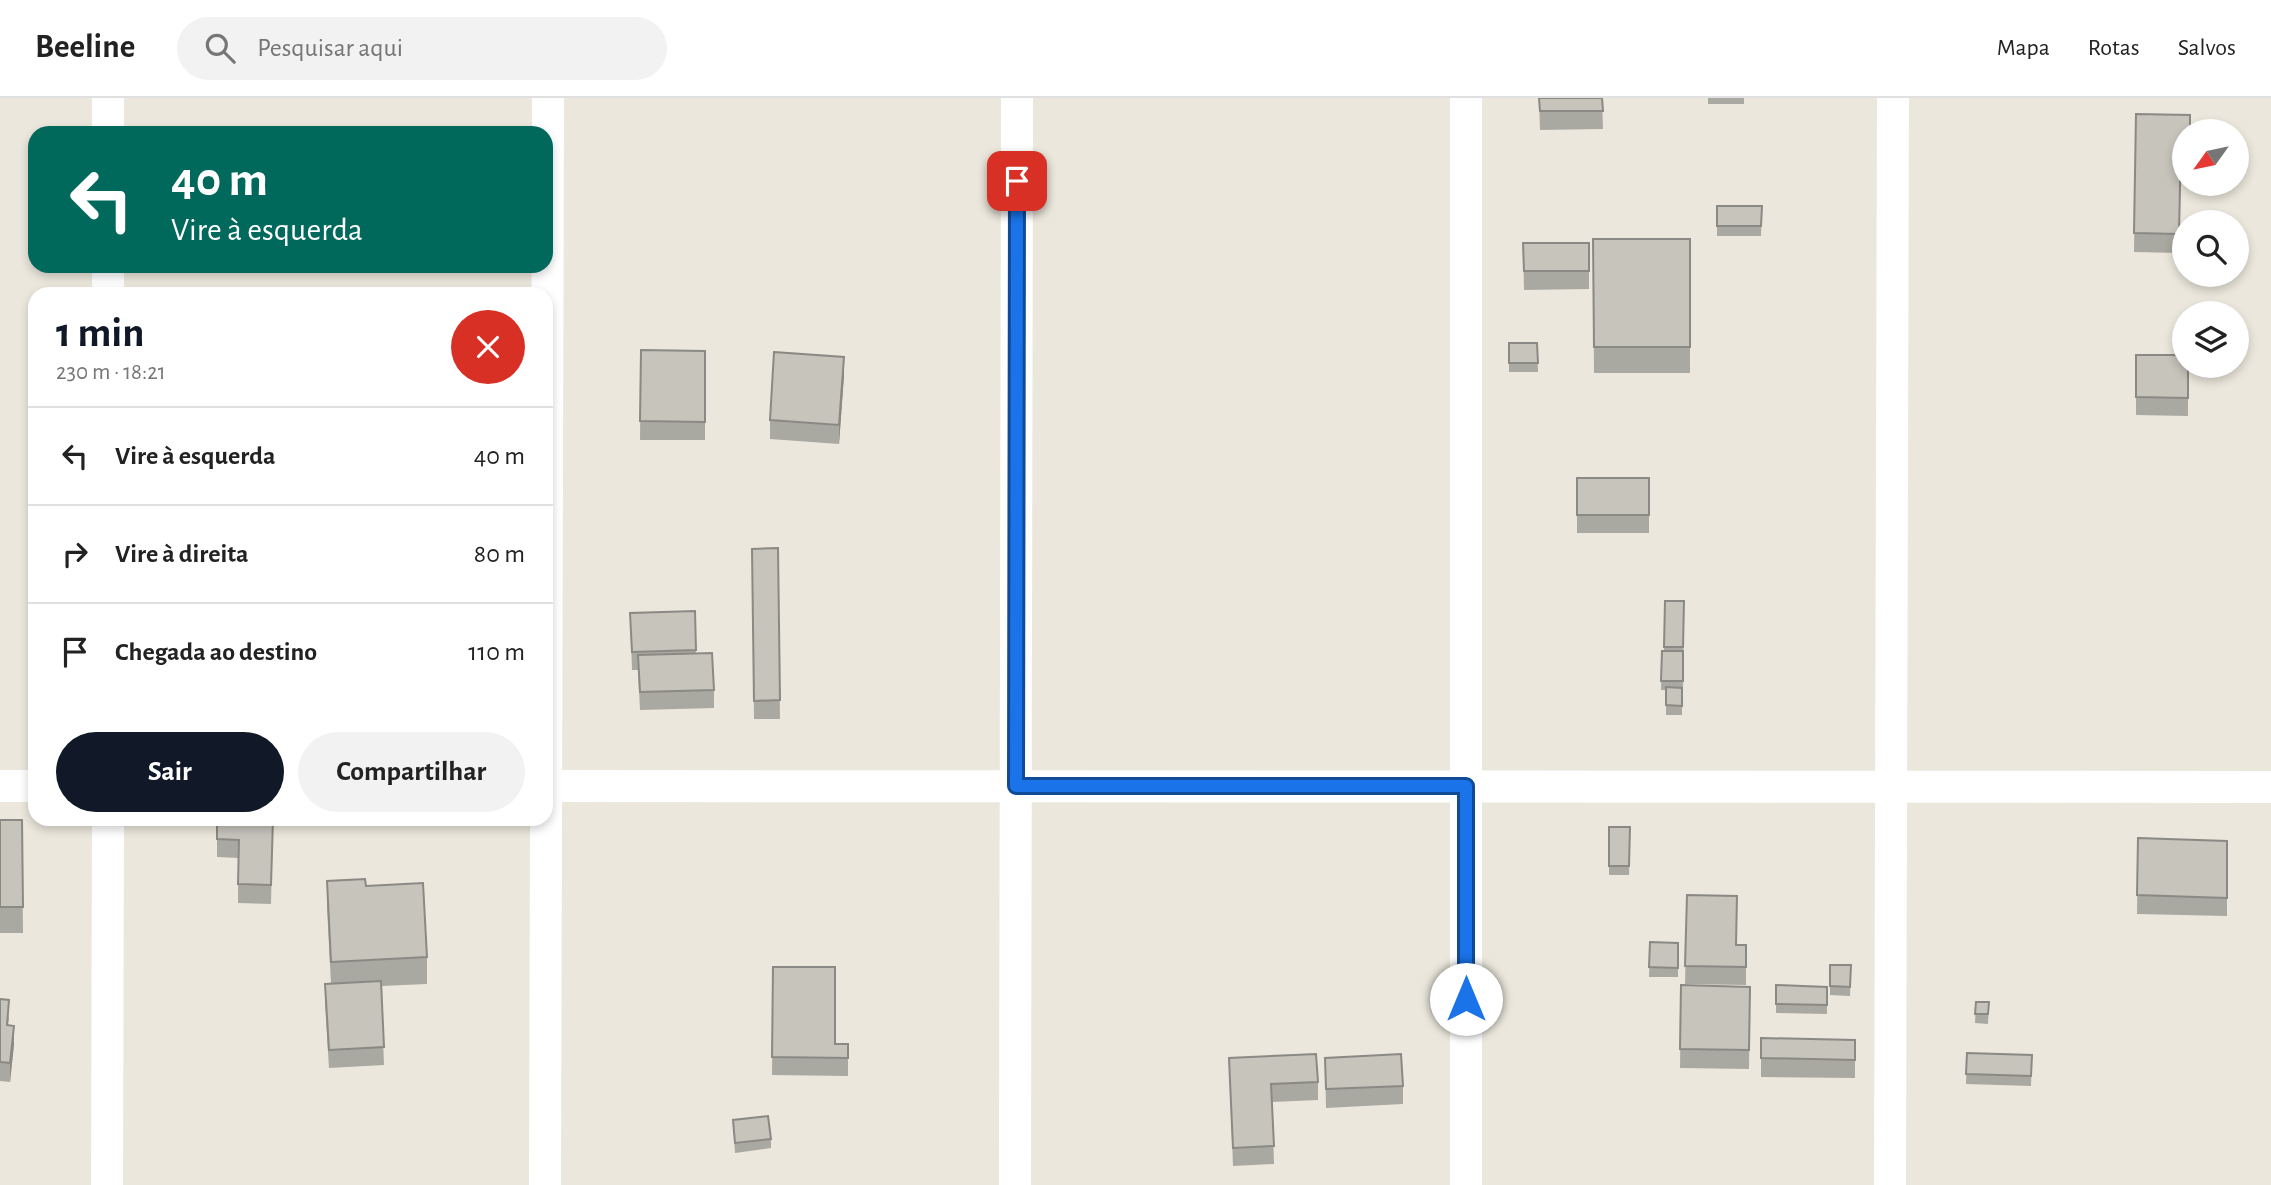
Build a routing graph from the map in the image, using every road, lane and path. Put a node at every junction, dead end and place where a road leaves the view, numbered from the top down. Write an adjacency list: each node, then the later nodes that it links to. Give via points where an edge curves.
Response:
1 (108, 98): 6 (street)
2 (548, 98): 7 (street)
3 (1017, 98): 11 (street)
4 (1466, 98): 12 (street)
5 (1893, 98): 13 (street)
6 (108, 126)
7 (548, 126)
8 (0, 786): 9 (street)
9 (28, 786)
10 (553, 786): 11 (street)
11 (1016, 786): 12 (street); 19 (street)
12 (1466, 786): 13 (street); 20 (street)
13 (1891, 787): 14 (street); 21 (street)
14 (2271, 787)
15 (107, 826): 17 (street)
16 (546, 826): 18 (street)
17 (107, 1185)
18 (545, 1185)
19 (1015, 1185)
20 (1466, 1185)
21 (1890, 1185)

